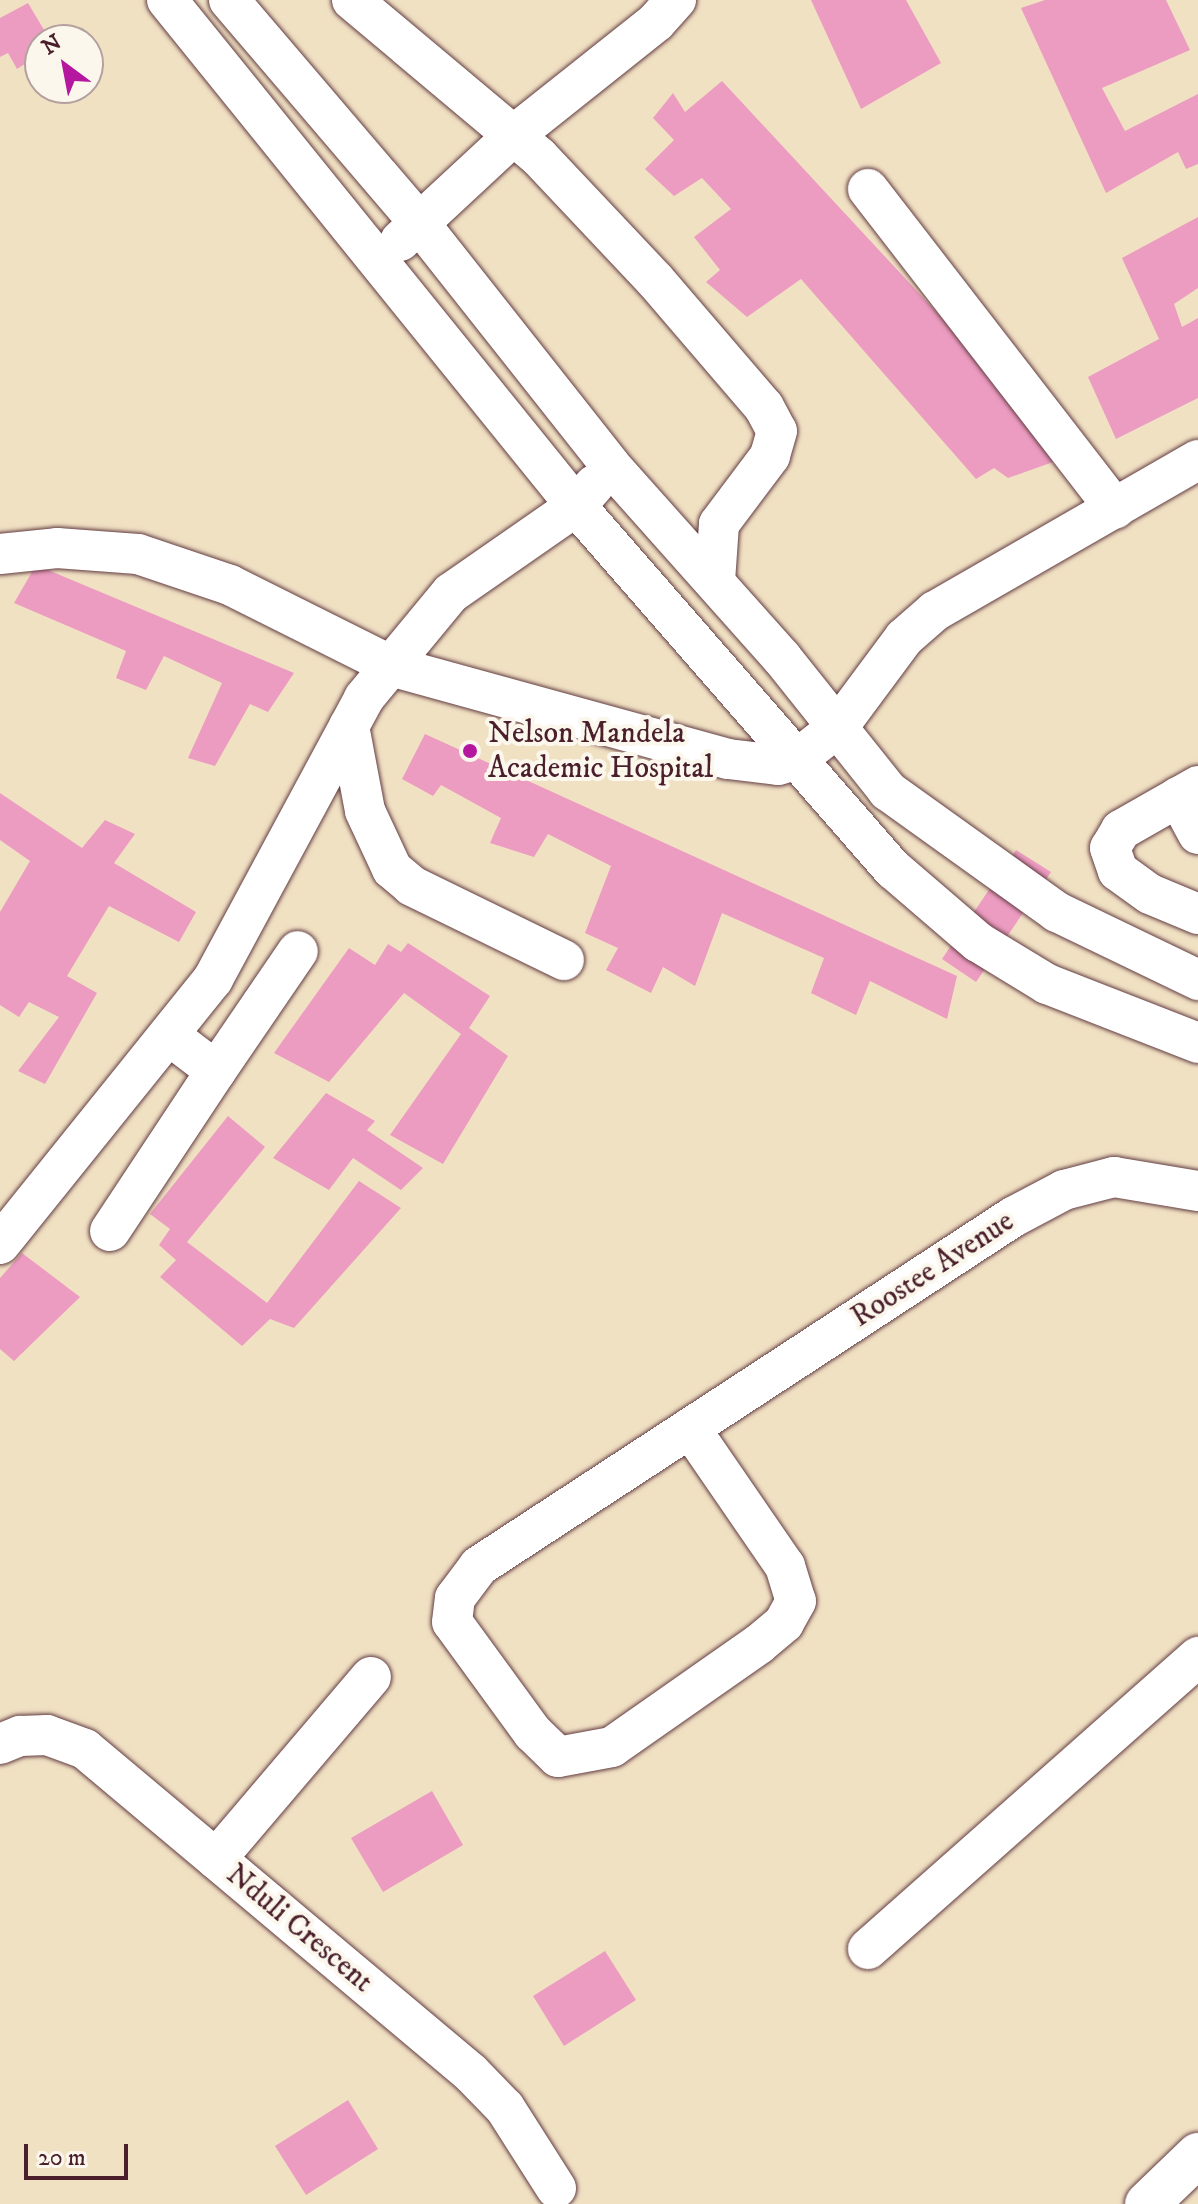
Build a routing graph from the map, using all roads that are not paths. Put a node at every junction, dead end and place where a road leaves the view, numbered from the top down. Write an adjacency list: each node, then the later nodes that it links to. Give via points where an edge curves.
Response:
1 (167, 0): 8 (street)
2 (229, 0): 7 (street)
3 (352, 0): 5 (street)
4 (676, 0): 5 (street)
5 (514, 135): 7 (street); 14 (street, via 655,280 764,407 777,431 770,456 719,524)
6 (868, 189): 12 (street)
7 (420, 224): 8 (street); 10 (street)
8 (380, 260): 11 (street)
9 (1198, 460): 12 (street)
10 (610, 465): 11 (street); 14 (street)
11 (576, 506): 15 (street, via 451,593); 18 (street)
12 (1115, 509): 17 (street, via 935,611 904,638)
13 (0, 554): 15 (street, via 57,548 138,554 230,585)
14 (715, 581): 17 (street)
15 (394, 667): 16 (street, via 364,698); 18 (street, via 728,759 778,765)
16 (349, 726): 23 (street, via 365,811 392,869 412,886); 25 (street, via 213,979)
17 (838, 727): 18 (street); 24 (street, via 888,791 974,857 1057,912)
18 (796, 760): 26 (street, via 893,869 978,942 1047,984)
19 (1188, 791): 20 (street); 21 (street, via 1121,830 1110,848 1118,871 1150,894)
20 (1198, 834)
21 (1198, 914)
22 (298, 951): 27 (street)
23 (564, 960)
24 (1198, 980)
25 (170, 1036): 27 (street); 30 (street, via 100,1114)
26 (1198, 1043)
27 (216, 1071): 29 (street)
28 (1198, 1191): 31 (street, Roostee Avenue, via 1114,1177 1064,1190 1013,1217)
29 (110, 1231)
30 (0, 1244)
31 (690, 1428): 31 (street, Roostee Avenue, via 479,1566 455,1598 452,1622 533,1733 558,1757 612,1747 759,1644 784,1623 796,1601 785,1566)
32 (1198, 1657): 36 (street)
33 (371, 1677): 35 (street)
34 (0, 1744): 35 (street, Nduli Crescent, via 20,1736 47,1735 85,1749)
35 (216, 1859): 38 (street, Nduli Crescent, via 470,2072 505,2108)
36 (868, 1949)
37 (1198, 2155): 39 (highway)
38 (556, 2188)
39 (1147, 2204)

